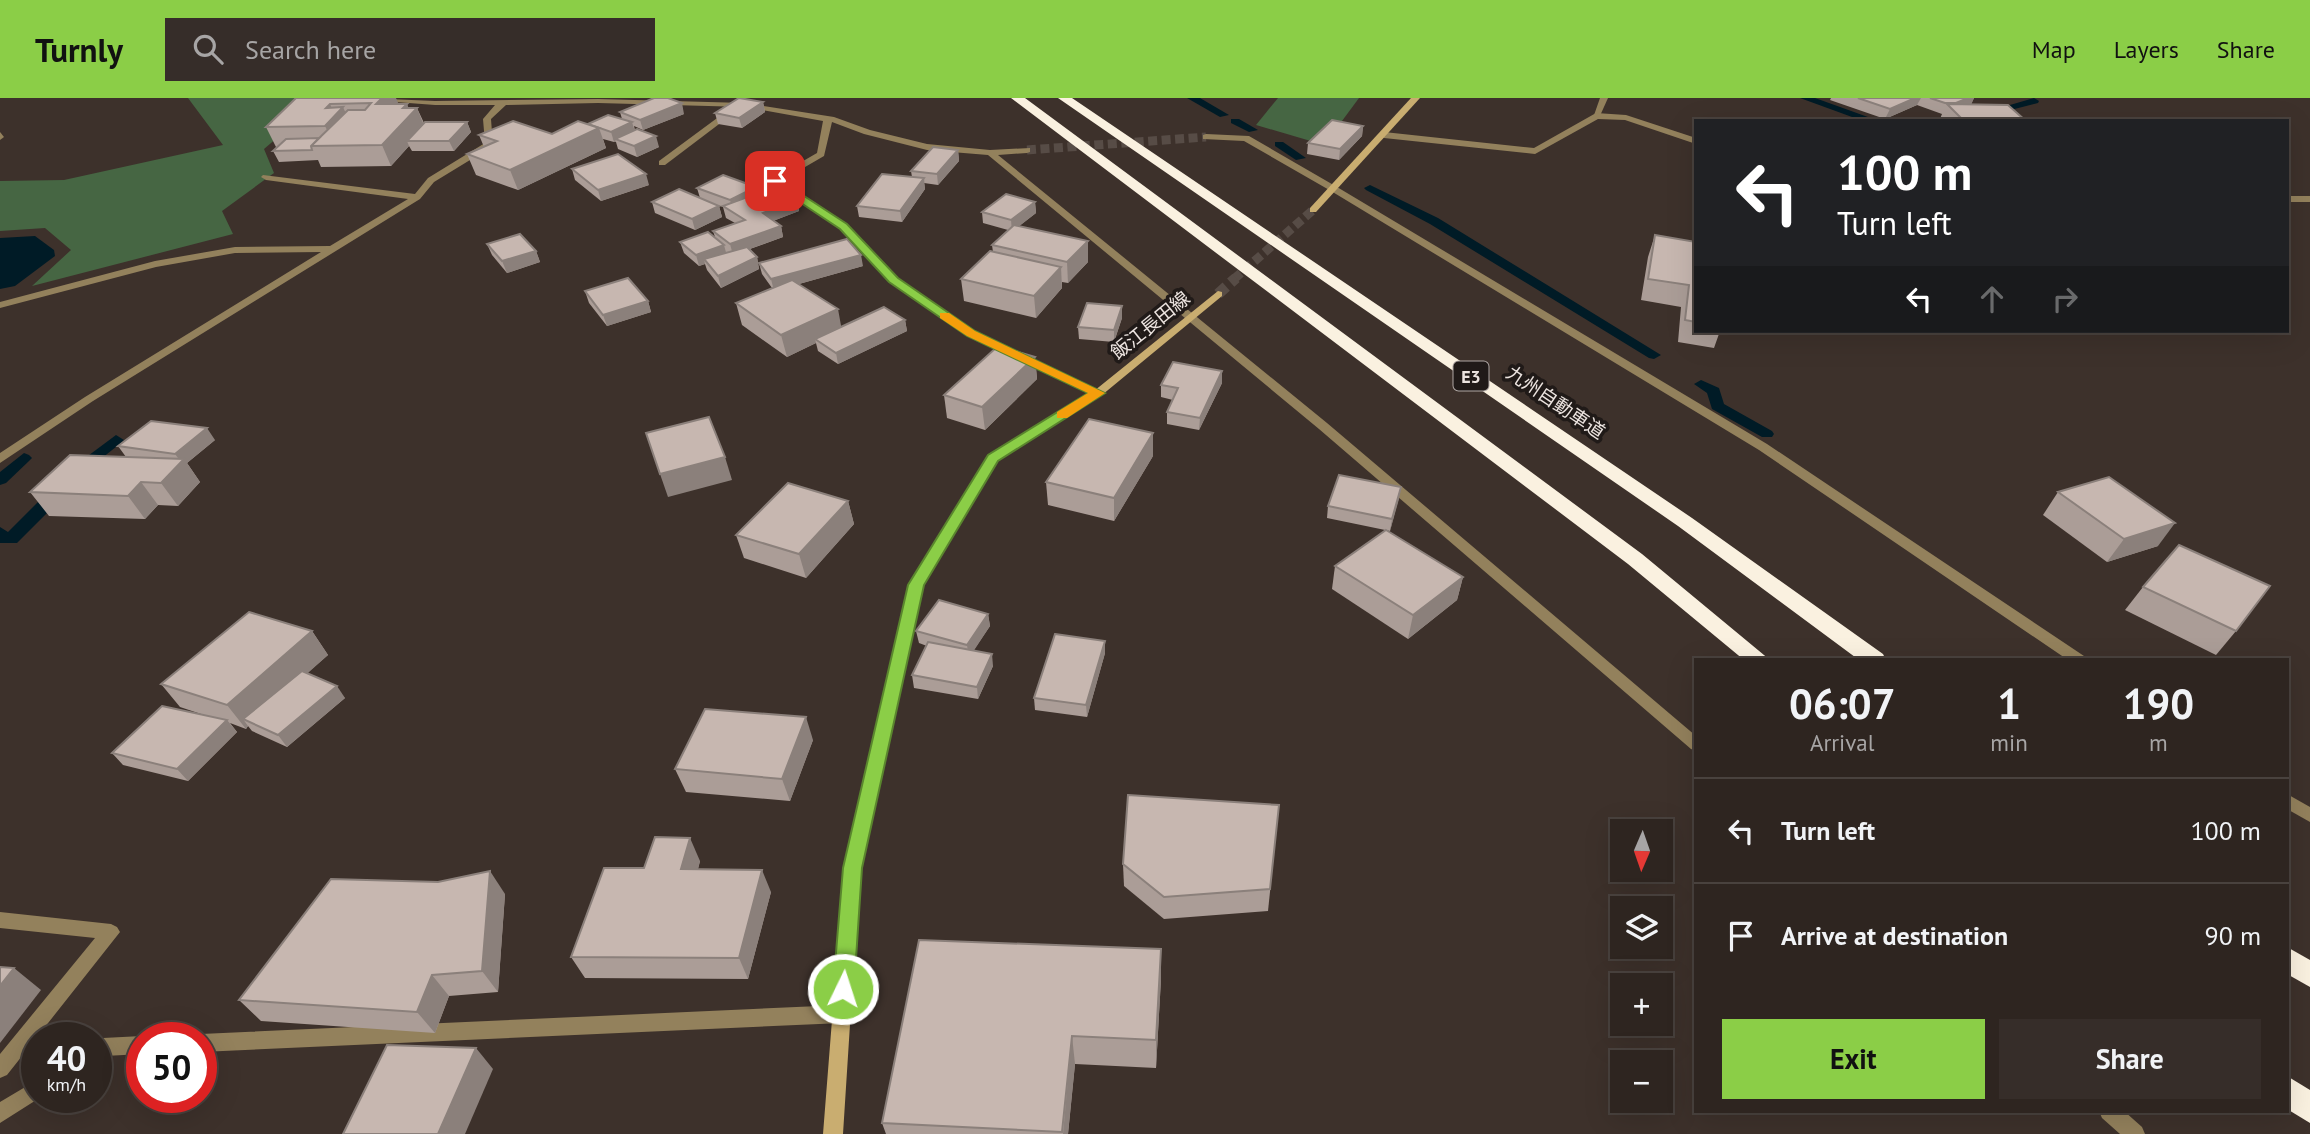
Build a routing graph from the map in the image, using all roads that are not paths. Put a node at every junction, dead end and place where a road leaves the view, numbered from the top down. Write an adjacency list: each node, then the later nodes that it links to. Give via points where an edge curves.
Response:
1 (369, 98): 7 (street, via 435,103)
2 (759, 98): 8 (street)
3 (1017, 98): 29 (highway, E3, via 1635,559)
4 (1064, 98): 30 (highway, 九州自動車道 / E3, via 1685,522)
5 (1416, 98): 11 (main road)
6 (1604, 98): 9 (street)
7 (505, 101): 8 (street); 19 (street, via 487,115 490,144 430,180)
8 (742, 105): 10 (street); 16 (street)
9 (1596, 116): 11 (street, via 1535,151); 13 (street, via 1626,118)
10 (828, 119): 15 (street, via 927,147); 27 (street, via 821,154 775,181 844,226 894,280 971,334)
11 (1384, 135): 18 (main road)
12 (1206, 137): 18 (street, via 1246,138)
13 (1694, 140)
14 (1027, 149): 15 (street)
15 (990, 153): 26 (street)
16 (662, 163)
17 (266, 177): 19 (street)
18 (1334, 189): 22 (main road); 31 (street, via 1763,447)
19 (417, 197): 23 (street)
20 (2289, 199): 21 (street)
21 (2310, 199)
22 (1313, 210)
23 (334, 249): 25 (street, via 235,250 70,285); 28 (street)
24 (1218, 294): 26 (main road, 飯江長田線)
25 (0, 305)
26 (1188, 318): 27 (main road, 飯江長田線); 32 (street, via 1323,426)
27 (1098, 393): 38 (main road, 飯江長田線, via 993,458 916,585 852,868)
28 (0, 459)
29 (1757, 658)
30 (1872, 658)
31 (2076, 658)
32 (1694, 743)
33 (2289, 801): 34 (street)
34 (2310, 816)
35 (0, 920): 40 (street, via 111,932)
36 (2289, 960): 37 (highway)
37 (2310, 975)
38 (842, 1014): 39 (street); 46 (main road, 飯江長田線)
39 (217, 1042)
40 (0, 1069)
41 (2289, 1092): 43 (highway)
42 (21, 1099): 44 (street)
43 (2310, 1109)
44 (0, 1113)
45 (2111, 1113): 47 (street)
46 (833, 1134)
47 (2135, 1134)

